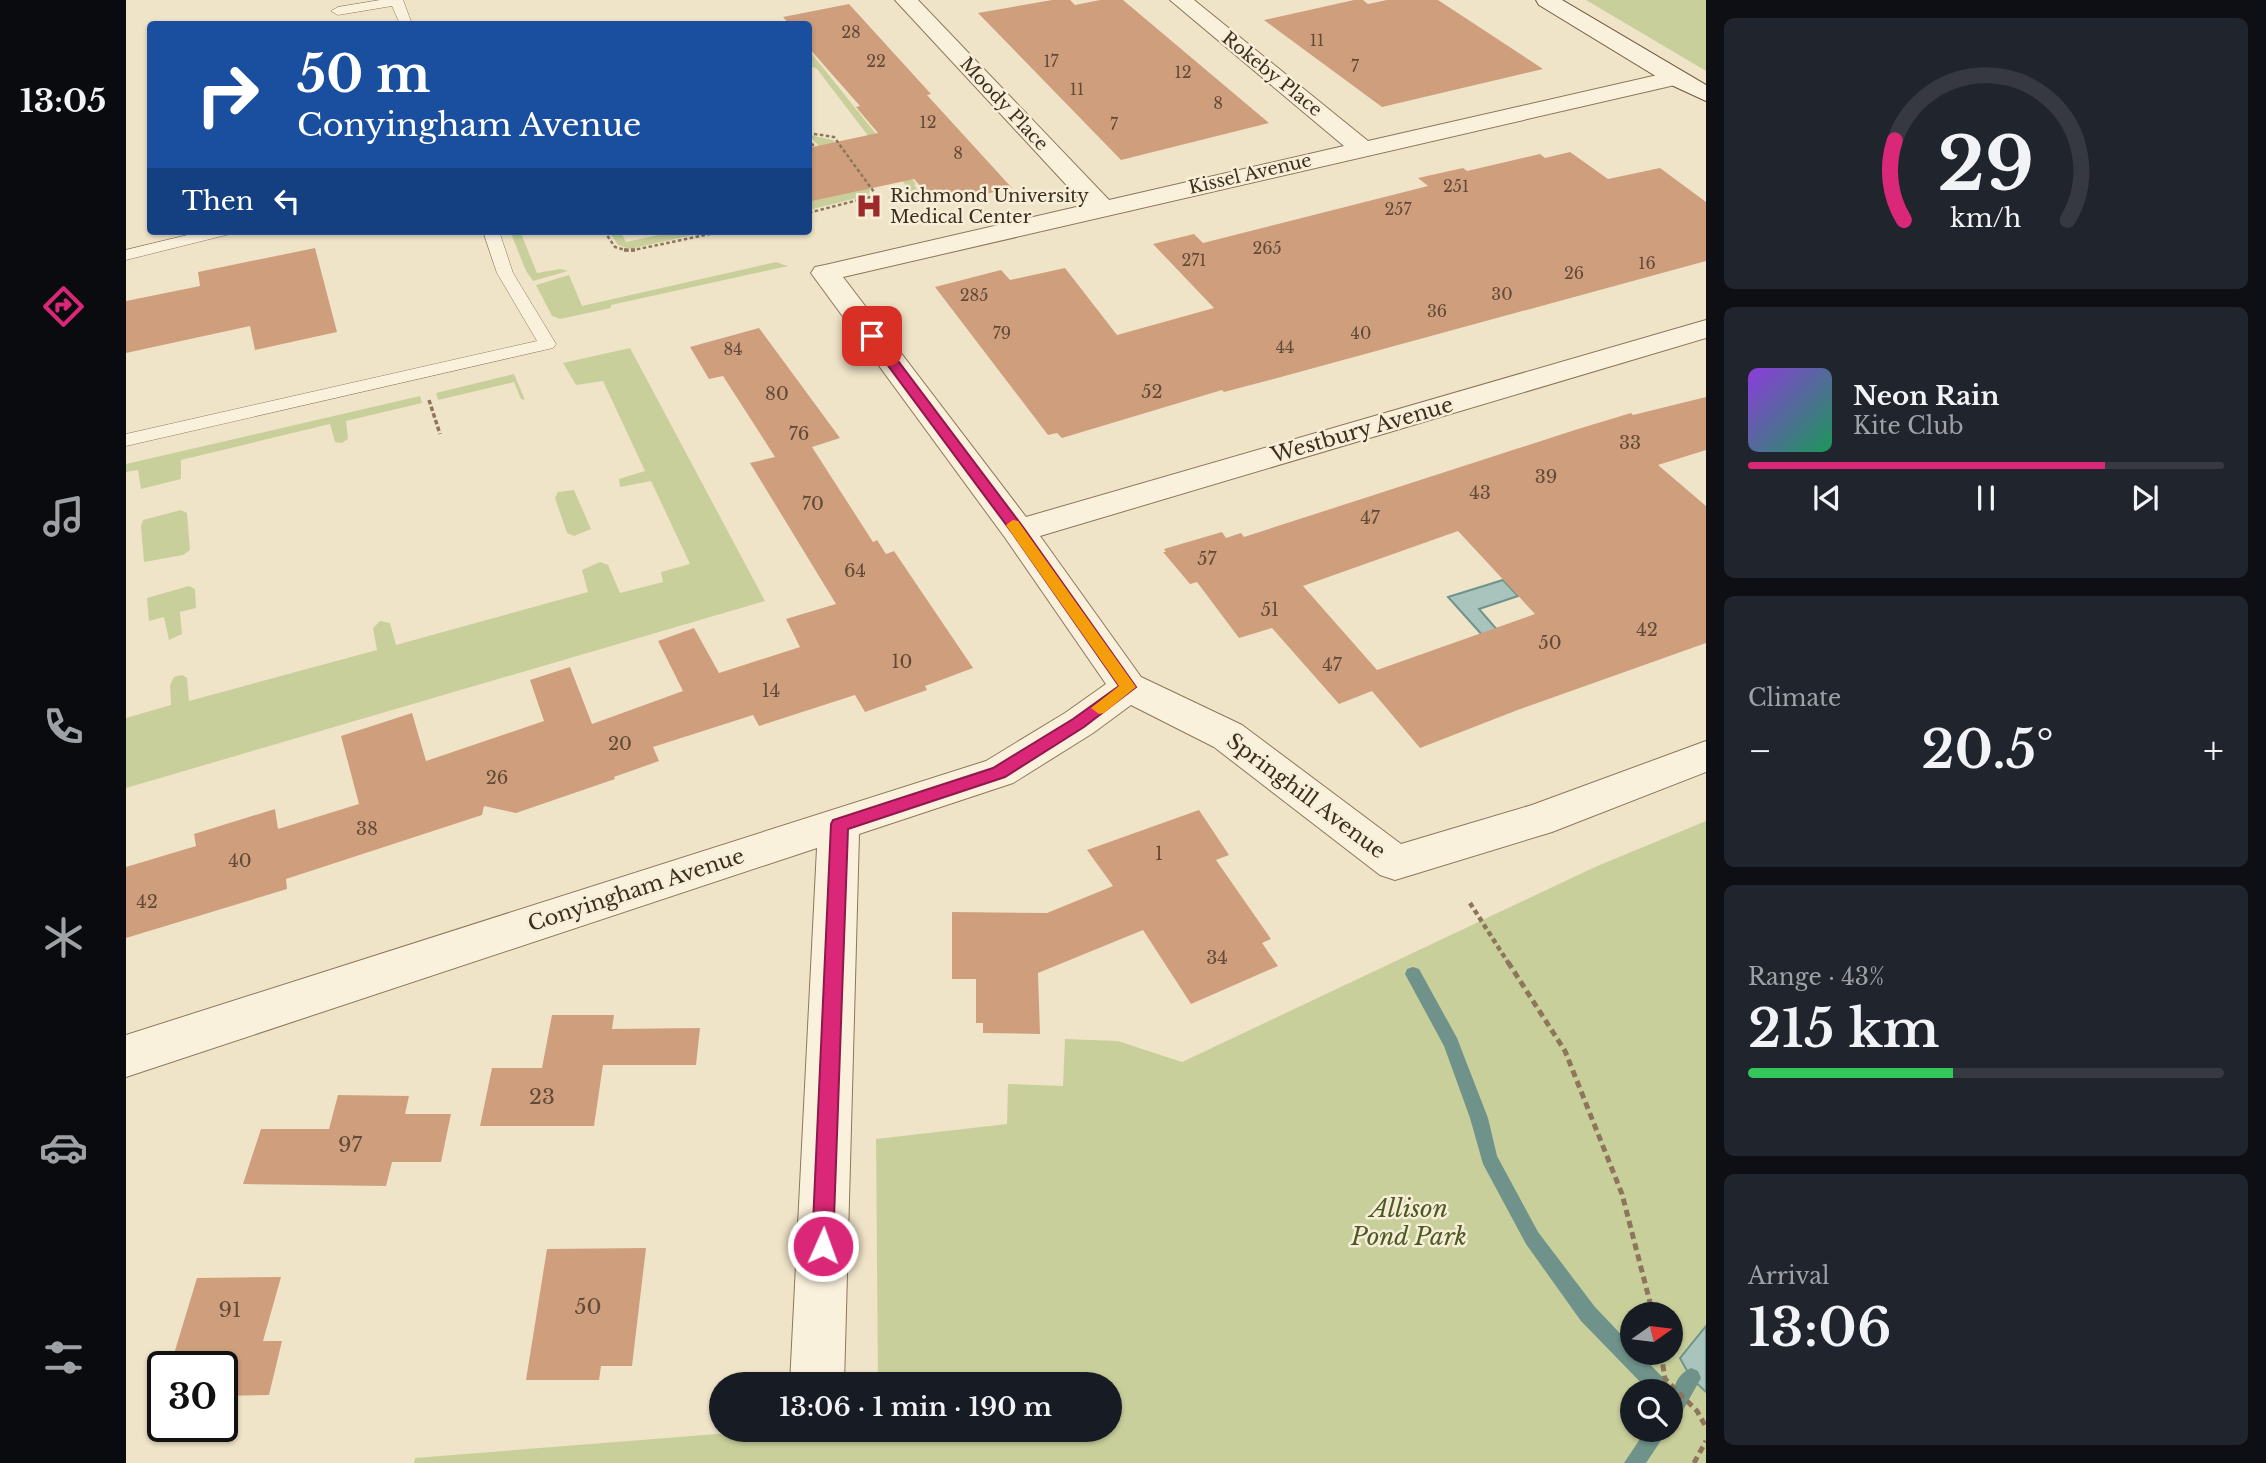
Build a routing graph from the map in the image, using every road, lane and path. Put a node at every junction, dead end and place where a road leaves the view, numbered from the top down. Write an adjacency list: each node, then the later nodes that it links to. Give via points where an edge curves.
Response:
1 (906, 0): 11 (street, Moody Place)
2 (1181, 0): 10 (street, Rokeby Place)
3 (1547, 0): 7 (street)
4 (396, 1): 5 (lane); 6 (lane)
5 (338, 12)
6 (405, 21)
7 (1675, 79): 8 (street); 10 (street, Kissel Avenue)
8 (1706, 94)
9 (812, 134): 12 (path, via 834,137 874,192 865,200)
10 (1363, 149): 11 (street, Kissel Avenue)
11 (1102, 208): 18 (street, Kissel Avenue)
12 (812, 212)
13 (208, 235): 17 (lane)
14 (492, 235): 22 (lane, via 505,273 547,344)
15 (607, 235): 16 (path, via 615,247 629,251)
16 (705, 235)
17 (126, 255)
18 (825, 273): 23 (street, Springhill Avenue)
19 (1706, 329): 23 (street, Westbury Avenue)
20 (427, 393): 21 (path)
21 (440, 434)
22 (126, 440)
23 (1018, 531): 24 (street, Springhill Avenue)
24 (1128, 687): 25 (street, Springhill Avenue, via 1228,736 1395,863 1538,820); 26 (street, Conyingham Avenue, via 999,772)
25 (1706, 756)
26 (839, 824): 28 (street, Conyingham Avenue); 31 (street)
27 (1470, 903): 29 (path, via 1565,1051 1622,1194)
28 (129, 1062)
29 (1650, 1302)
30 (1663, 1365): 32 (path, via 1665,1378)
31 (817, 1372)
32 (1706, 1427)
33 (1706, 1441): 34 (path)
34 (1694, 1463)

